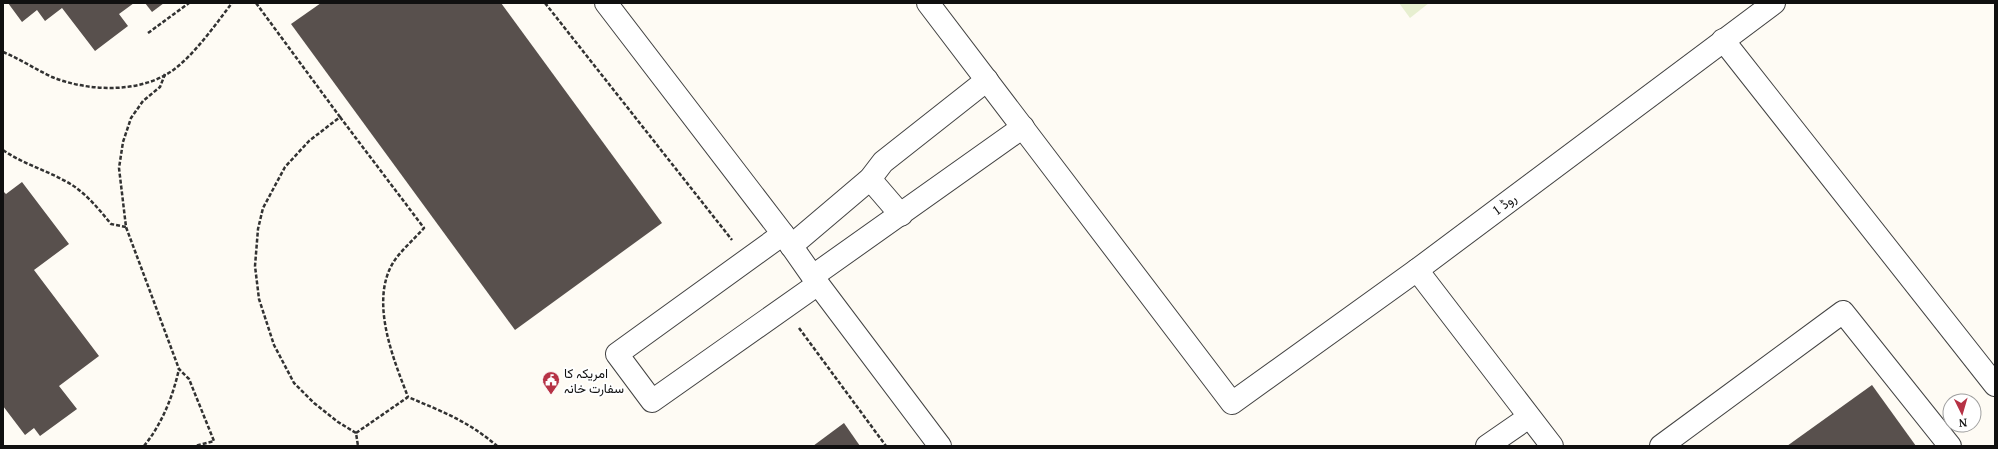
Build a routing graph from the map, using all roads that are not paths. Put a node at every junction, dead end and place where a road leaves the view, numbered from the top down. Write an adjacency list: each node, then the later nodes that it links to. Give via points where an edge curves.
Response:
1 (606, 3): 9 (street)
2 (928, 3): 5 (street)
3 (1774, 3): 4 (street, روڈ 1)
4 (1723, 40): 10 (street, روڈ 1); 12 (street)
5 (987, 80): 6 (street); 7 (street, via 883,162)
6 (1023, 127): 8 (street); 10 (street, روڈ 1, via 1232,403)
7 (870, 179): 8 (street); 9 (street)
8 (901, 215): 11 (street)
9 (787, 240): 11 (street); 11 (street, via 747,260 617,354 652,401 784,308)
10 (1417, 270): 13 (street)
11 (816, 280): 14 (street)
12 (1995, 385)
13 (1529, 417): 15 (street); 16 (street)
14 (940, 446)
15 (1487, 446)
16 (1552, 446)
17 (1661, 446): 18 (street, via 1843,312)
18 (1950, 446)

